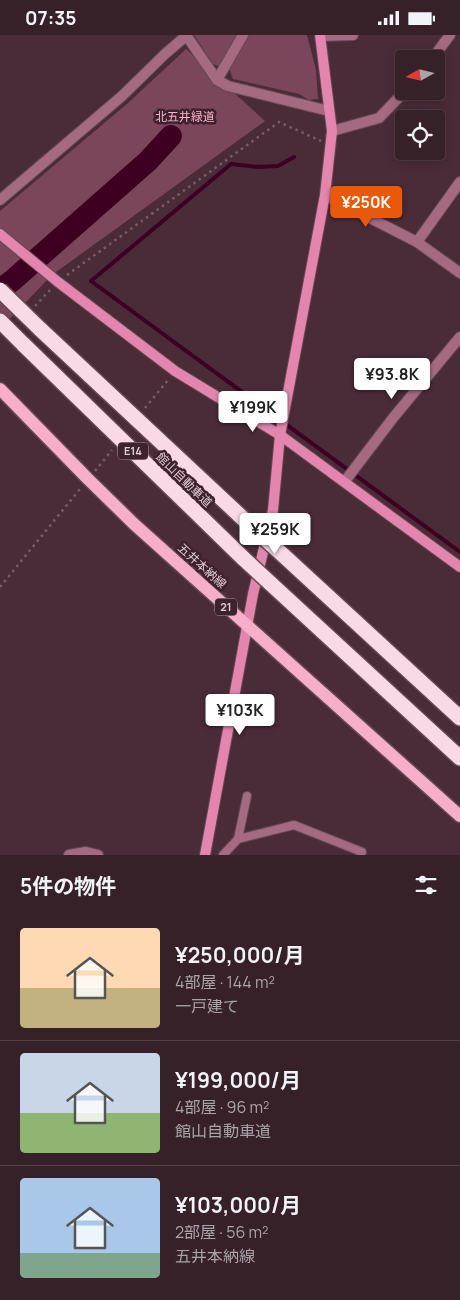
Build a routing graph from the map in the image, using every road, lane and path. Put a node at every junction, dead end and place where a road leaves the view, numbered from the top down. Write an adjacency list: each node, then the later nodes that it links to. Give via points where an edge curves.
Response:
1 (186, 35): 7 (street); 14 (street, via 122,96)
2 (243, 35): 7 (street)
3 (353, 35): 5 (street)
4 (450, 35): 6 (street)
5 (320, 36): 9 (street)
6 (439, 50)
7 (217, 80): 9 (street, via 228,86)
8 (397, 100): 10 (street, via 379,119)
9 (329, 111): 10 (street)
10 (332, 131): 11 (street)
11 (331, 146): 13 (street); 18 (path, via 279,122)
12 (460, 182): 16 (street)
13 (325, 195): 16 (street); 23 (street)
14 (0, 200)
15 (0, 234): 18 (street)
16 (417, 242): 17 (street)
17 (460, 273)
18 (58, 282): 23 (street, via 176,371)
19 (0, 290): 29 (highway, 館山自動車道 / E14, bridge)
20 (0, 321): 30 (highway, 館山自動車道 / E14, bridge, via 244,559)
21 (460, 337): 25 (street)
22 (0, 389): 24 (main road, 五井本納線 / 21)
23 (280, 435): 25 (street); 28 (street, via 273,510)
24 (88, 479): 27 (path); 28 (main road, 五井本納線 / 21)
25 (345, 481): 26 (street)
26 (460, 567)
27 (0, 587)
28 (247, 626): 32 (main road, 五井本納線 / 21); 37 (street)
29 (460, 717)
30 (460, 758)
31 (247, 796): 33 (lane)
32 (460, 816)
33 (238, 839): 34 (lane, via 294,825); 38 (lane)
34 (362, 852)
35 (69, 855): 36 (street, via 86,852)
36 (98, 855)
37 (206, 855)
38 (223, 855)

